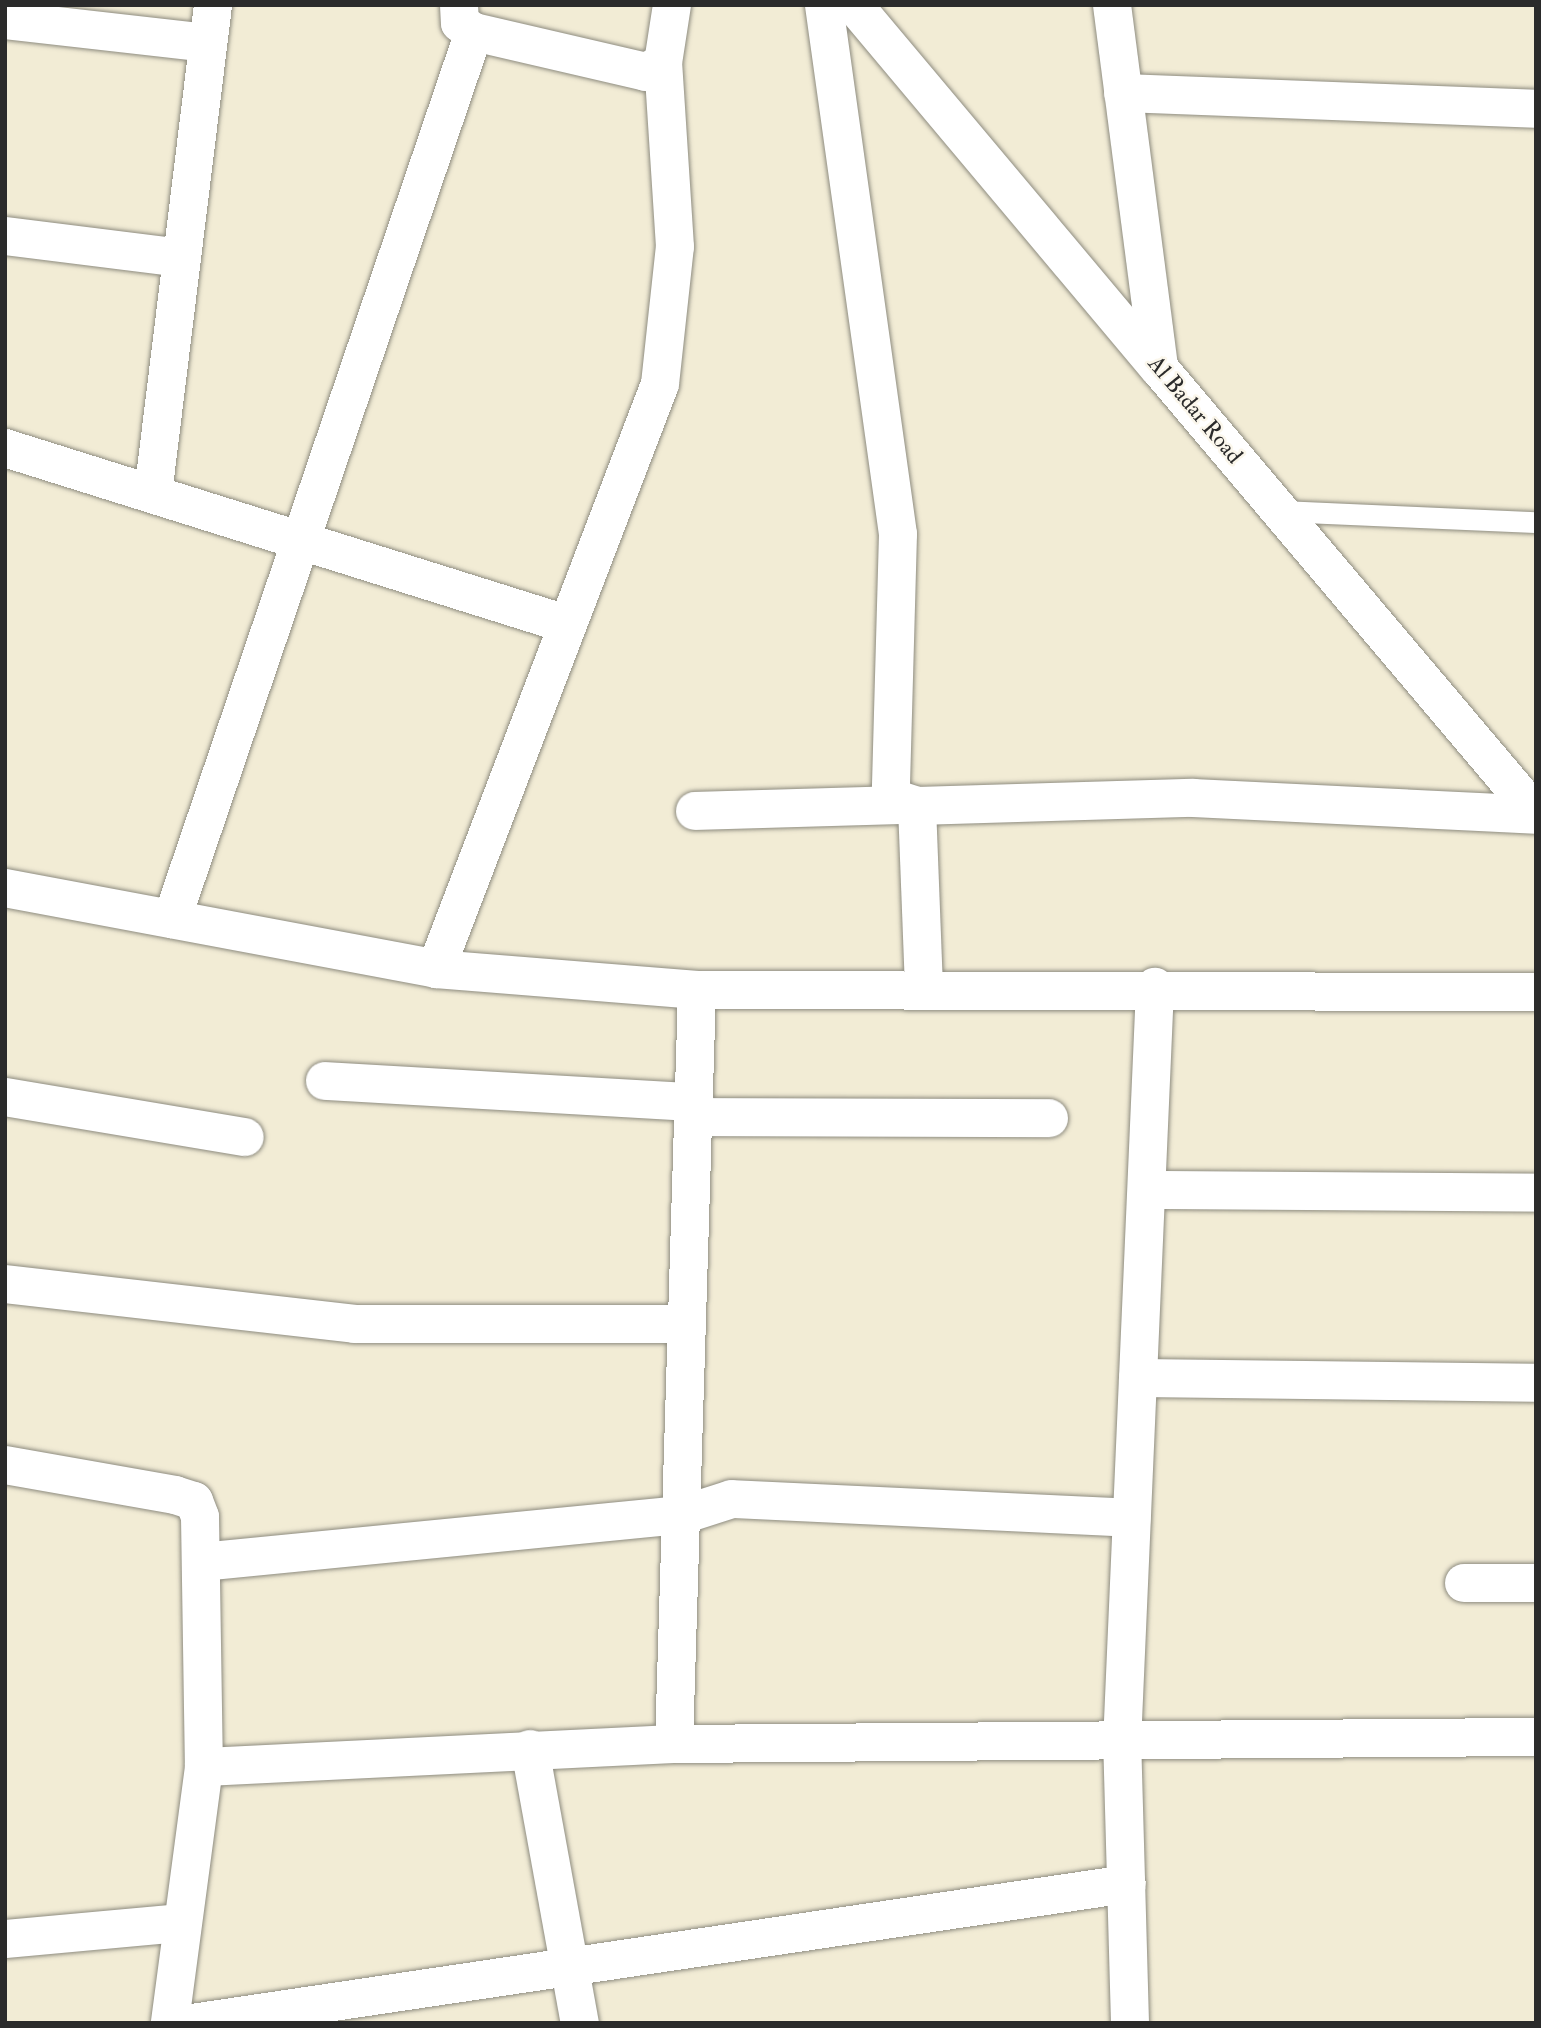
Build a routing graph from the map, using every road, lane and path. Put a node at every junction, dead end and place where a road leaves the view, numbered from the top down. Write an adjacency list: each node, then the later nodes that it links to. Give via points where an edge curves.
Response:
1 (213, 5): 8 (street)
2 (672, 5): 9 (street)
3 (824, 5): 21 (street, via 898,534 891,789 896,799)
4 (854, 5): 14 (street, Al Badar Road)
5 (1112, 5): 10 (street)
6 (466, 19): 9 (street, via 646,72); 19 (street)
7 (5, 20): 8 (street)
8 (208, 43): 13 (street)
9 (663, 63): 20 (street, via 675,247 660,384)
10 (1123, 93): 11 (street); 14 (street)
11 (1536, 109)
12 (5, 236): 13 (street)
13 (182, 258): 16 (street)
14 (1159, 368): 17 (street, Al Badar Road)
15 (5, 448): 16 (street)
16 (153, 494): 19 (street)
17 (1280, 511): 18 (lane); 23 (street, Al Badar Road)
18 (1536, 523)
19 (302, 541): 20 (street); 25 (street)
20 (566, 624): 26 (street)
21 (908, 806): 22 (street); 23 (street, via 1193,798); 28 (street)
22 (695, 811)
23 (1536, 815)
24 (5, 888): 25 (street)
25 (172, 919): 26 (street)
26 (436, 969): 29 (street)
27 (1155, 987): 28 (street); 30 (street); 36 (street)
28 (924, 988): 29 (street)
29 (697, 990): 33 (street)
30 (1536, 992)
31 (324, 1081): 33 (street)
32 (5, 1097): 35 (street)
33 (694, 1109): 34 (street); 39 (street)
34 (1049, 1118)
35 (245, 1137)
36 (1147, 1190): 37 (street); 40 (street)
37 (1536, 1193)
38 (5, 1284): 39 (street, via 354,1324)
39 (687, 1324): 43 (street)
40 (1138, 1378): 41 (street); 44 (street)
41 (1536, 1383)
42 (5, 1465): 45 (street, via 194,1501)
43 (681, 1515): 44 (street, via 732,1499); 45 (street); 49 (street)
44 (1132, 1518): 50 (street)
45 (201, 1562): 52 (street)
46 (1464, 1583): 47 (street)
47 (1536, 1583)
48 (1536, 1737): 50 (street)
49 (674, 1744): 50 (street); 51 (street)
50 (1122, 1744): 53 (street)
51 (530, 1749): 52 (street); 56 (street)
52 (204, 1767): 54 (street)
53 (1128, 1884): 56 (street); 60 (street)
54 (182, 1923): 55 (street); 57 (street)
55 (5, 1939)
56 (571, 1963): 58 (street); 59 (street)
57 (170, 2023)
58 (192, 2023)
59 (580, 2023)
60 (1130, 2023)

